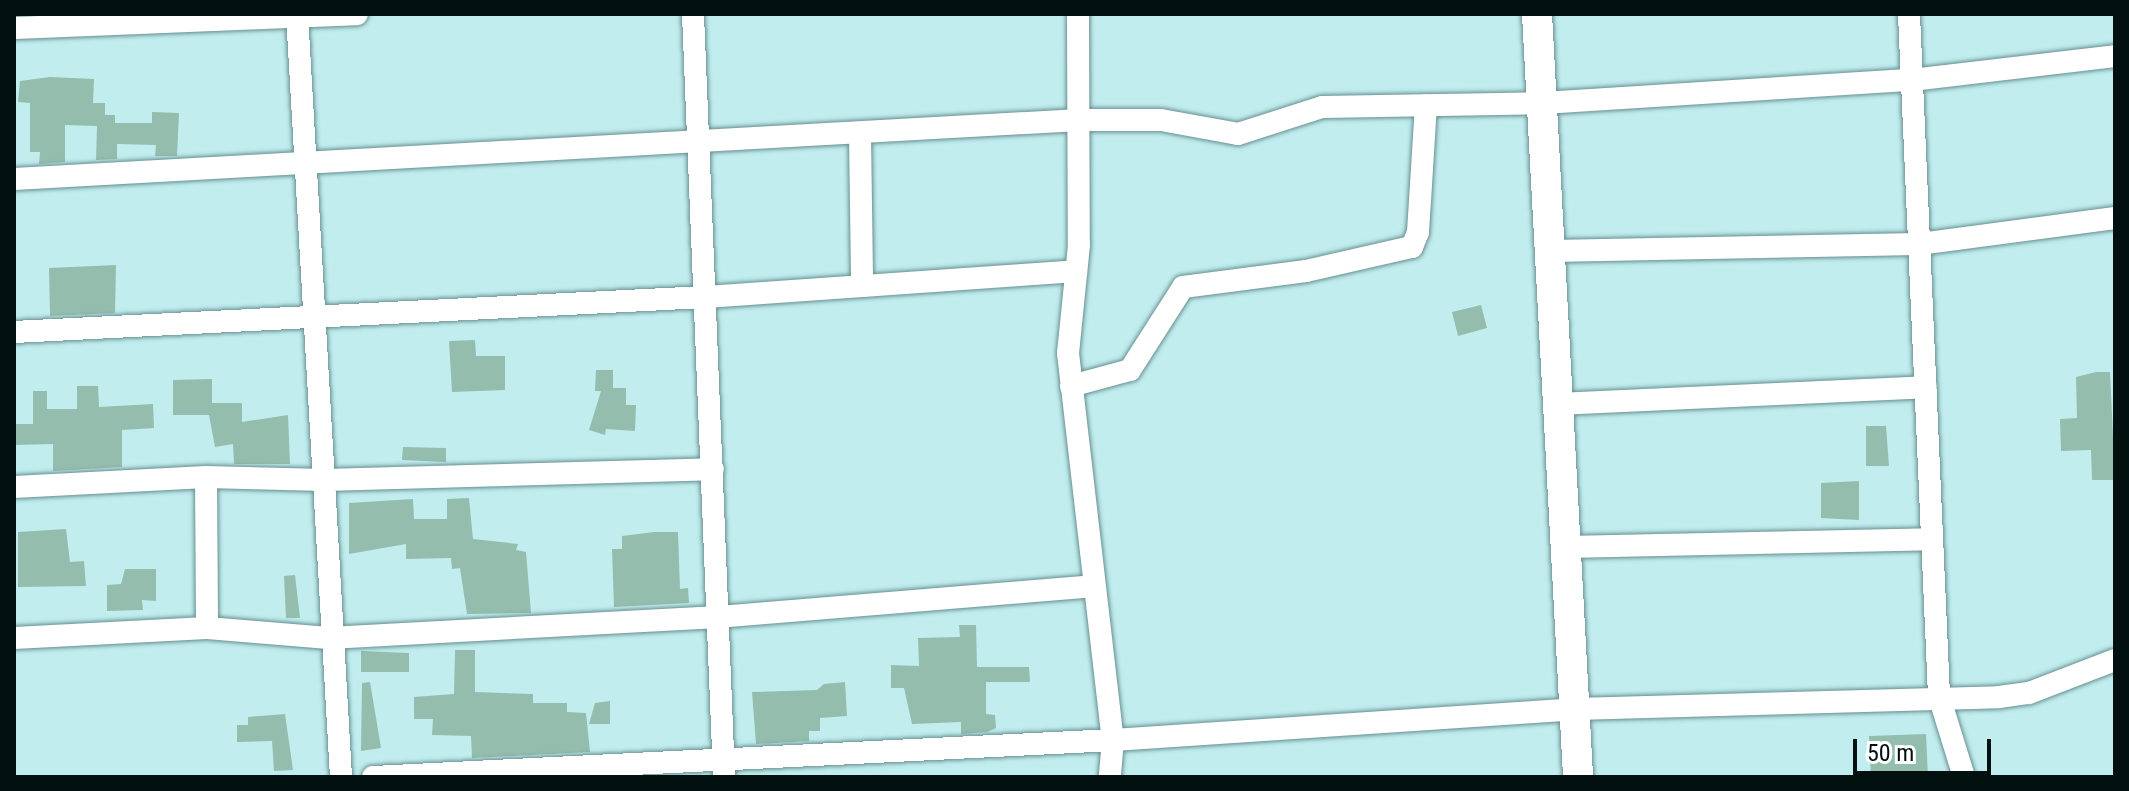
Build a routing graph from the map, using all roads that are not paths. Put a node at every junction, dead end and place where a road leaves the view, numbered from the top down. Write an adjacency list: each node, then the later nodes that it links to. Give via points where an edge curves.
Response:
1 (357, 14): 6 (street)
2 (693, 14): 14 (street)
3 (1078, 14): 12 (street)
4 (1537, 14): 10 (main road)
5 (1909, 14): 9 (street)
6 (297, 16): 7 (street); 15 (street)
7 (14, 28)
8 (2115, 56): 9 (street)
9 (1912, 80): 10 (street); 18 (street)
10 (1542, 103): 11 (street); 19 (main road)
11 (1426, 105): 12 (street, via 1322,107 1238,134 1161,120); 25 (street, via 1418,232 1412,247 1321,269 1183,287 1130,370)
12 (1079, 120): 13 (street); 20 (street)
13 (860, 134): 14 (street); 21 (street)
14 (699, 143): 15 (street); 22 (street)
15 (305, 163): 16 (street); 23 (street)
16 (14, 179)
17 (2115, 218): 18 (street)
18 (1920, 244): 19 (street); 26 (street)
19 (1548, 251): 27 (main road)
20 (1076, 271): 21 (street); 25 (street, via 1069,324)
21 (862, 286): 22 (street)
22 (706, 297): 23 (street); 28 (street)
23 (314, 317): 24 (street); 30 (street)
24 (14, 332)
25 (1071, 386): 34 (street)
26 (1926, 387): 27 (street); 32 (street)
27 (1557, 404): 33 (main road)
28 (713, 469): 30 (street); 35 (street)
29 (206, 477): 30 (street); 31 (street); 36 (street)
30 (324, 480): 38 (street)
31 (14, 487)
32 (1932, 539): 33 (street); 40 (street)
33 (1565, 547): 41 (main road)
34 (1094, 586): 35 (street); 42 (street)
35 (718, 617): 38 (street); 43 (street)
36 (207, 628): 37 (street); 38 (street)
37 (14, 638)
38 (329, 638): 45 (street)
39 (2115, 660): 40 (street, via 2029,693)
40 (1939, 696): 41 (street); 48 (street)
41 (1575, 709): 42 (street); 44 (main road)
42 (1113, 740): 43 (street); 47 (street)
43 (724, 767): 46 (street)
44 (1573, 773)
45 (341, 777)
46 (373, 777)
47 (1110, 777)
48 (1964, 777)

